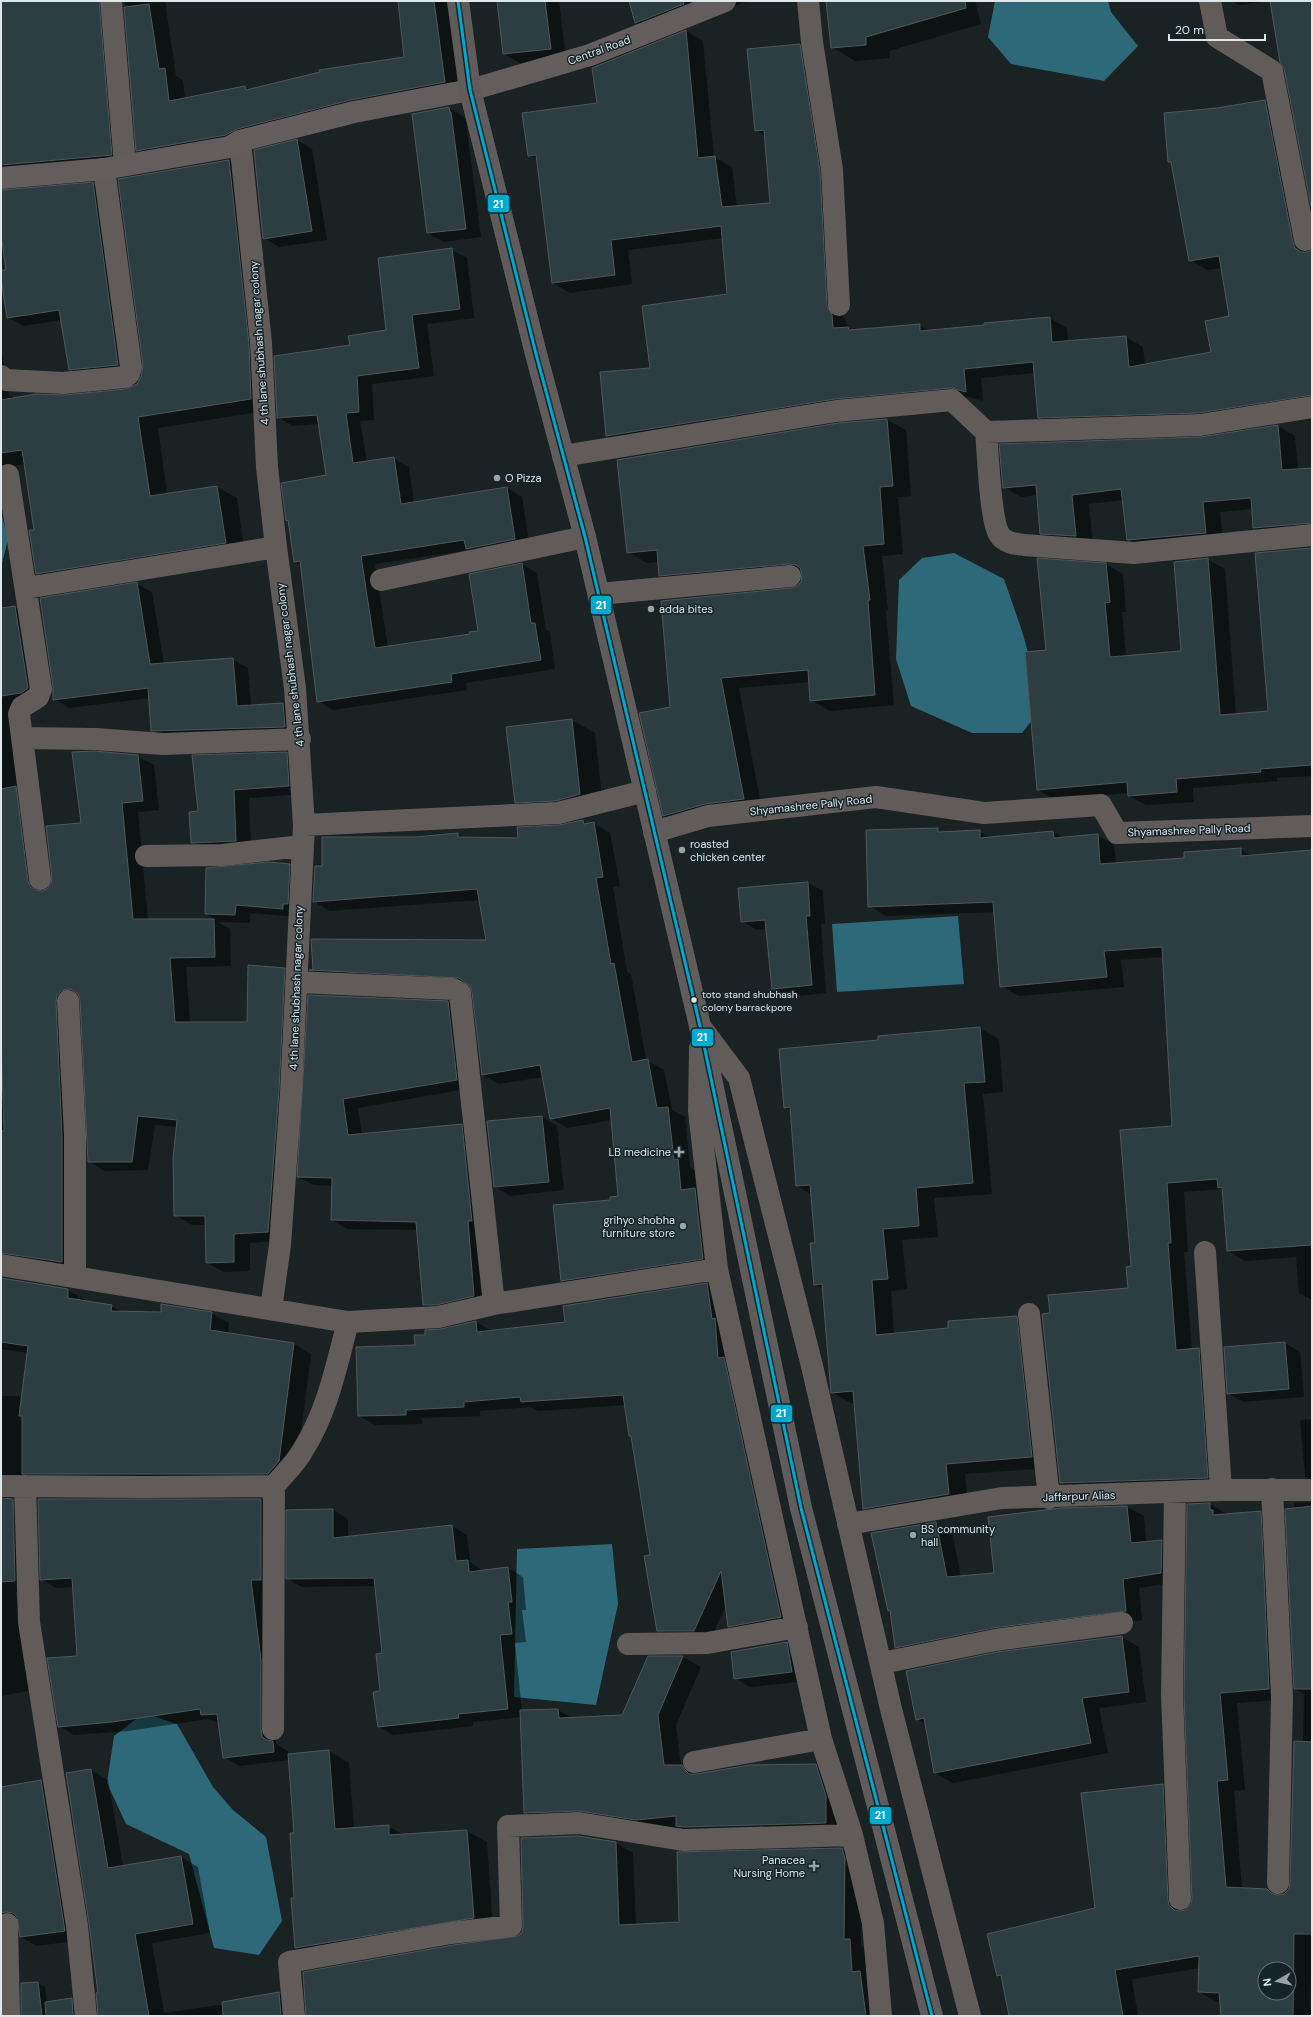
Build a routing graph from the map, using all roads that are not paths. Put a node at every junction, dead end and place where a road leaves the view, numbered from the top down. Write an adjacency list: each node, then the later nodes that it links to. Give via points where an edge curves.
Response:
1 (111, 1): 8 (street)
2 (458, 1): 6 (main road)
3 (725, 1): 6 (street, Central Road, via 590,55)
4 (808, 1): 12 (street, via 832,170)
5 (1210, 1): 11 (street, via 1217,36 1272,71)
6 (470, 90): 7 (street, Central Road, via 354,112); 16 (main road)
7 (240, 141): 8 (street, Central Road, via 230,147); 20 (street, 4 th lane shubhash nagar colony, via 261,343 267,467)
8 (125, 165): 9 (street, Central Road)
9 (104, 168): 10 (street, Central Road); 13 (street, via 131,367 129,374 125,377 62,383 6,380)
10 (1, 178)
11 (1306, 240)
12 (839, 305)
13 (1, 376)
14 (1312, 407): 15 (street, via 1200,425)
15 (986, 432): 16 (street, via 952,400 836,411); 18 (street, via 994,515 999,534 1009,542 1134,553)
16 (563, 456): 19 (main road)
17 (8, 475): 23 (street)
18 (1312, 535)
19 (585, 537): 22 (street); 24 (main road)
20 (276, 547): 23 (street); 26 (street, 4 th lane shubhash nagar colony)
21 (790, 576): 24 (street)
22 (381, 580)
23 (26, 588): 25 (street, via 41,688 38,697 21,709 19,714)
24 (599, 594): 27 (main road)
25 (22, 738): 26 (street, via 95,739 163,744); 33 (street)
26 (300, 739): 28 (street, 4 th lane shubhash nagar colony)
27 (645, 791): 28 (street, via 558,813); 30 (main road)
28 (304, 825): 31 (street, 4 th lane shubhash nagar colony)
29 (1312, 826): 30 (street, Shyamashree Pally Road, via 1117,833 1101,805 984,813 876,798 708,816)
30 (654, 832): 36 (main road)
31 (302, 846): 32 (street, via 222,855); 34 (street, 4 th lane shubhash nagar colony)
32 (146, 856)
33 (40, 878)
34 (297, 982): 41 (street, via 453,989 460,993); 42 (street, 4 th lane shubhash nagar colony, via 281,1237)
35 (68, 1000): 40 (street, via 75,1135)
36 (700, 1026): 39 (street, via 699,1111); 53 (street, via 740,1078 812,1366); 69 (main road, via 802,1508)
37 (1205, 1252): 49 (street)
38 (1, 1265): 40 (street)
39 (717, 1269): 41 (street); 55 (street)
40 (75, 1277): 42 (street)
41 (494, 1304): 44 (street, via 438,1317)
42 (271, 1309): 44 (street)
43 (1029, 1314): 52 (street)
44 (348, 1322): 47 (street, via 330,1394 317,1425 303,1451)
45 (1, 1486): 46 (street)
46 (25, 1486): 47 (street); 66 (street, via 29,1622 77,1926)
47 (274, 1486): 58 (street)
48 (1272, 1489): 49 (street, Jaffarpur Alias); 50 (street, Jaffarpur Alias); 62 (street, via 1282,1698)
49 (1221, 1490): 51 (street, Jaffarpur Alias)
50 (1312, 1490)
51 (1175, 1492): 52 (street, Jaffarpur Alias); 63 (street, via 1172,1695)
52 (1049, 1498): 53 (street, Jaffarpur Alias, via 1002,1498)
53 (848, 1524): 57 (street)
54 (1122, 1623): 57 (street, via 995,1640)
55 (797, 1627): 56 (street, via 707,1643); 59 (street)
56 (628, 1644)
57 (882, 1663): 70 (street, via 893,1717)
58 (273, 1729)
59 (821, 1739): 60 (street); 61 (street)
60 (694, 1762)
61 (852, 1835): 67 (street, via 683,1840 579,1823 508,1826 511,1926 451,1933 289,1962); 68 (street, via 873,1923)
62 (1278, 1883)
63 (1180, 1899)
64 (7, 1924): 65 (street)
65 (9, 2016)
66 (86, 2016)
67 (294, 2016)
68 (880, 2016)
69 (932, 2016)
70 (970, 2016)

